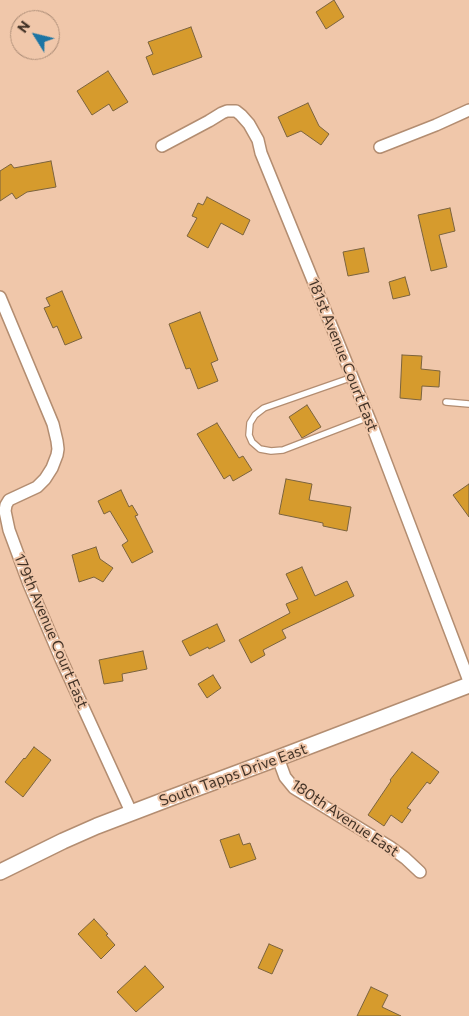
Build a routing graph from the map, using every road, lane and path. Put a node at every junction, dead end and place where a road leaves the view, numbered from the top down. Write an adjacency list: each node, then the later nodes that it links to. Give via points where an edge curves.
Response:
1 (469, 110): 3 (street)
2 (162, 146): 5 (street, 181st Avenue Court East, via 227,111 236,111 249,124)
3 (380, 147)
4 (0, 297): 9 (street, 179th Avenue Court East, via 53,424 58,449 45,479 37,487 9,500)
5 (353, 377): 8 (street, 181st Avenue Court East); 8 (lane, via 264,408 250,422 252,442 260,449 283,450)
6 (446, 402): 7 (lane)
7 (469, 404)
8 (369, 417): 10 (street, 181st Avenue Court East)
9 (3, 515): 13 (street, 179th Avenue Court East, via 32,592)
10 (469, 681)
11 (469, 685): 12 (street, South Tapps Drive East)
12 (278, 758): 13 (street, South Tapps Drive East); 15 (street, 180th Avenue East, via 285,777 294,788 390,847)
13 (132, 814): 14 (street, South Tapps Drive East, via 63,841)
14 (0, 872)
15 (420, 872)

